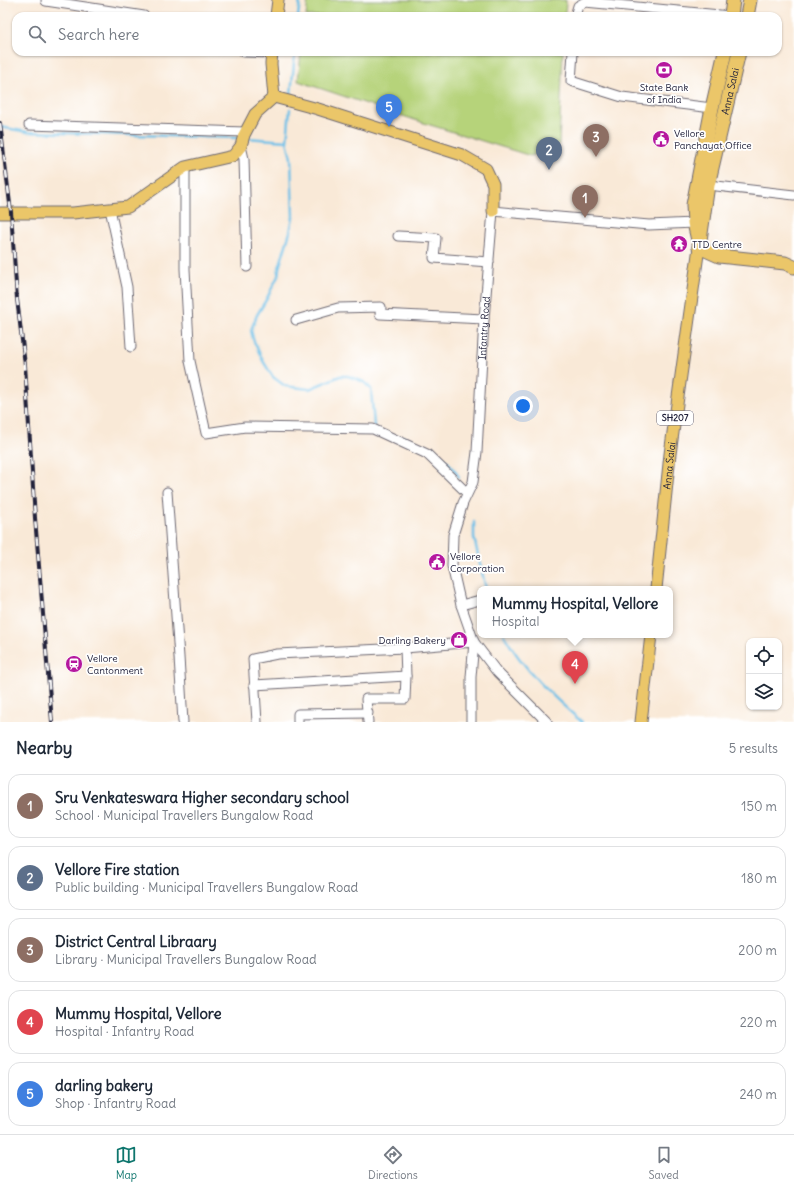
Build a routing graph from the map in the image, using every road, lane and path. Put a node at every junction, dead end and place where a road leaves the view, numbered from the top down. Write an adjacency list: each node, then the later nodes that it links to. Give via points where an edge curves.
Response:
1 (278, 0): 6 (main road)
2 (734, 0): 9 (highway)
3 (750, 0): 10 (highway)
4 (46, 1): 5 (street)
5 (118, 12)
6 (276, 12)
7 (576, 12): 8 (street, via 578,6 585,2)
8 (689, 12)
9 (731, 12)
10 (748, 12)
11 (272, 56): 15 (main road)
12 (572, 56): 16 (street, via 571,81 622,97)
13 (724, 56): 16 (highway, Anna Salai)
14 (738, 56): 21 (highway, Anna Salai)
15 (274, 97): 18 (main road, via 255,114); 24 (main road, Infantry Road, via 462,155 486,169 493,184)
16 (712, 108): 26 (highway, Anna Salai, via 692,205)
17 (29, 126): 18 (street)
18 (245, 132): 19 (main road)
19 (241, 146): 20 (main road, via 233,156); 30 (street, via 244,159)
20 (185, 167): 23 (main road, via 128,207); 36 (street, via 185,269 190,361 206,433 245,427 373,429 427,454)
21 (708, 185): 22 (street); 28 (highway, Anna Salai)
22 (794, 195)
23 (110, 209): 25 (main road, via 73,213); 34 (street, via 127,287)
24 (493, 211): 26 (street, via 649,224); 29 (street, Infantry Road)
25 (0, 213)
26 (694, 222): 28 (highway, Anna Salai)
27 (398, 236): 29 (street, via 436,238 434,258)
28 (699, 248): 31 (highway, via 719,256 785,263); 37 (main road, Anna Salai / SH207, via 670,454)
29 (489, 262): 32 (street, Infantry Road)
30 (247, 267)
31 (794, 268)
32 (484, 319): 33 (street, via 380,314 380,307 338,308); 36 (street, Infantry Road, via 477,452 473,482)
33 (296, 320)
34 (131, 347)
35 (168, 492): 46 (street)
36 (468, 493): 39 (street, Infantry Road, via 453,535 452,566)
37 (656, 586)
38 (477, 601): 39 (street)
39 (461, 606): 41 (street, Infantry Road)
40 (651, 638): 51 (main road)
41 (474, 642): 42 (street); 49 (street); 50 (street, Infantry Road, via 497,672)
42 (405, 648): 43 (street); 44 (street, via 277,654 253,659)
43 (406, 676): 44 (street); 45 (street, via 405,699 366,699)
44 (254, 685): 47 (street)
45 (368, 718): 48 (street, via 298,714)
46 (183, 722)
47 (257, 722)
48 (298, 722)
49 (471, 722)
50 (547, 722)
51 (641, 722)

